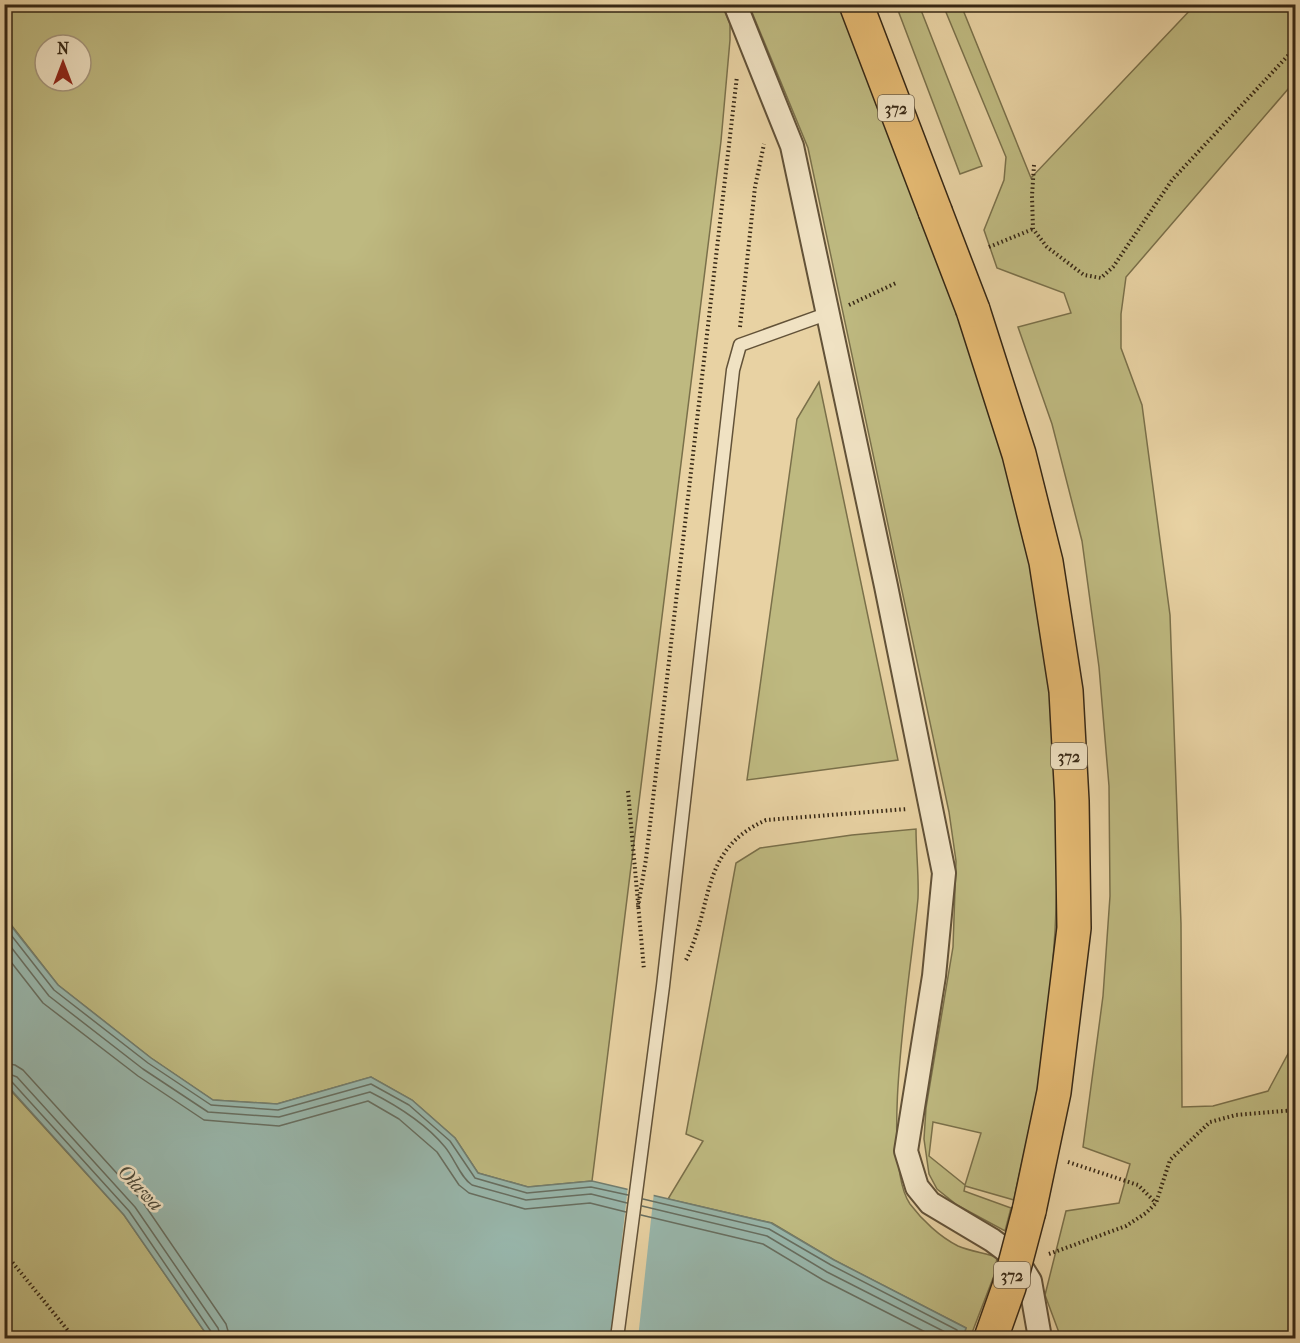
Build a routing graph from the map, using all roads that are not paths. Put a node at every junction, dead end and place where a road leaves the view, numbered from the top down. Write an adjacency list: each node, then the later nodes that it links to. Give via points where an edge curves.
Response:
1 (735, 4): 3 (street, via 792,146)
2 (856, 4): 5 (main road, 372, bridge, via 973,310 1019,454 1043,551 1066,691 1074,928 1054,1092 1029,1211)
3 (829, 313): 4 (lane, via 740,345 733,370 663,986); 6 (street, via 944,873 934,976 906,1151 917,1187 930,1203 992,1240 1020,1264 1030,1281)
4 (618, 1338)
5 (991, 1338)
6 (1040, 1338)

